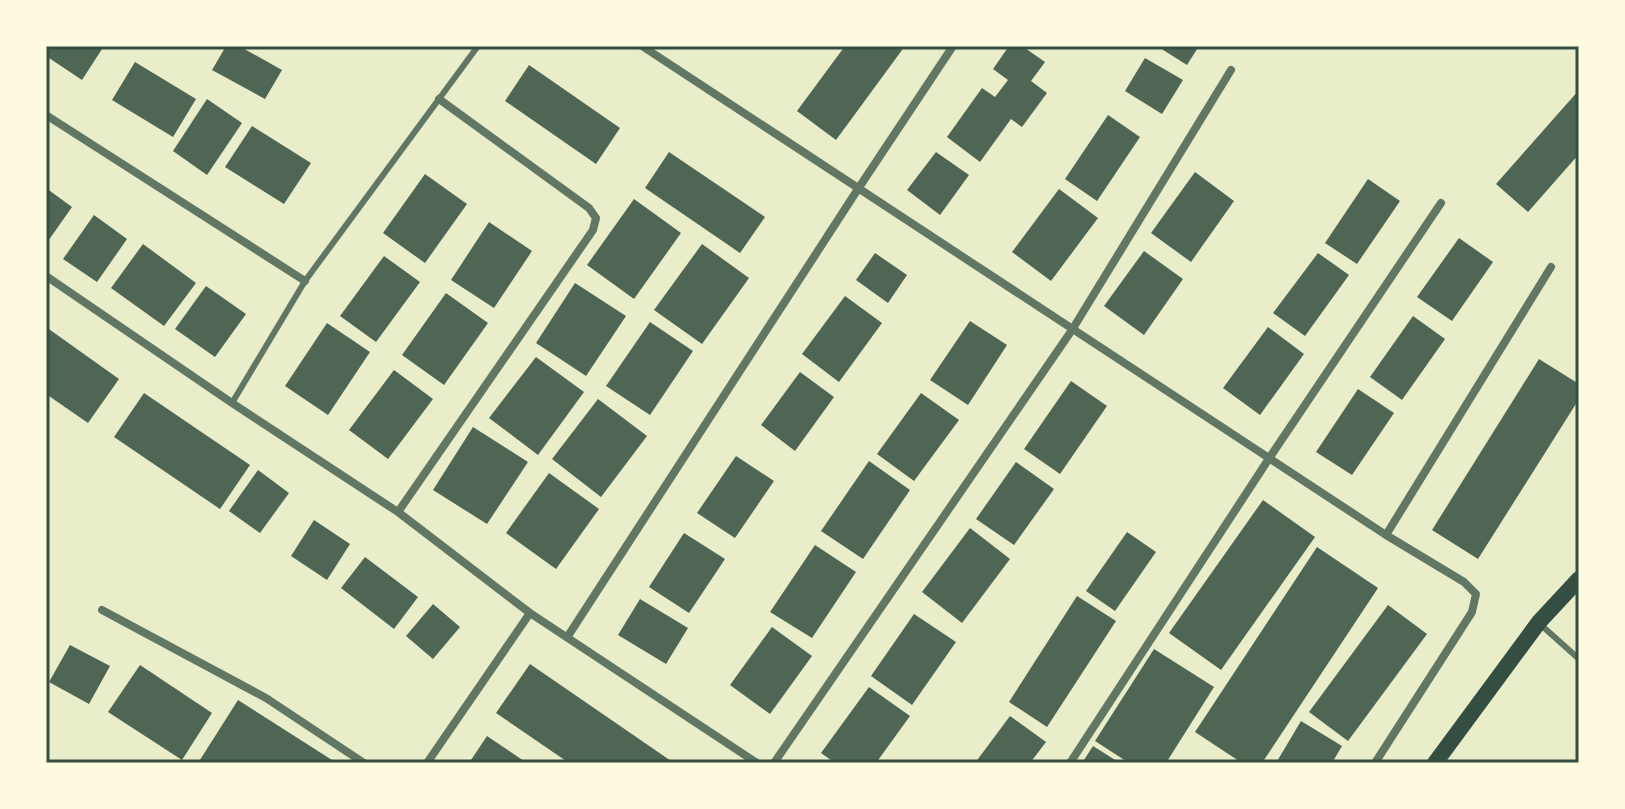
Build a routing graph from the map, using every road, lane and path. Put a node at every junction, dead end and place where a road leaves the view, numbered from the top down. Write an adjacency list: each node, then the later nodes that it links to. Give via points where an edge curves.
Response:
1 (478, 46): 5 (lane)
2 (642, 46): 7 (street)
3 (953, 46): 7 (street)
4 (1231, 70): 12 (street)
5 (439, 99): 11 (lane); 15 (street, via 596,218 593,230)
6 (46, 115): 11 (street)
7 (858, 189): 12 (street); 21 (street)
8 (1441, 203): 14 (street)
9 (1551, 267): 16 (street)
10 (46, 276): 13 (street)
11 (305, 281): 13 (lane)
12 (1072, 330): 14 (street); 26 (street)
13 (232, 403): 15 (street)
14 (1270, 457): 16 (street); 27 (street)
15 (398, 512): 19 (street)
16 (1386, 535): 28 (street, via 1476,594 1472,612)
17 (1579, 579): 20 (main road)
18 (102, 610): 23 (street, via 266,698)
19 (530, 613): 21 (street); 24 (street)
20 (1539, 622): 22 (lane); 29 (main road)
21 (568, 636): 25 (street)
22 (1579, 659)
23 (364, 763)
24 (427, 763)
25 (757, 763)
26 (774, 763)
27 (1070, 763)
28 (1375, 763)
29 (1435, 763)

